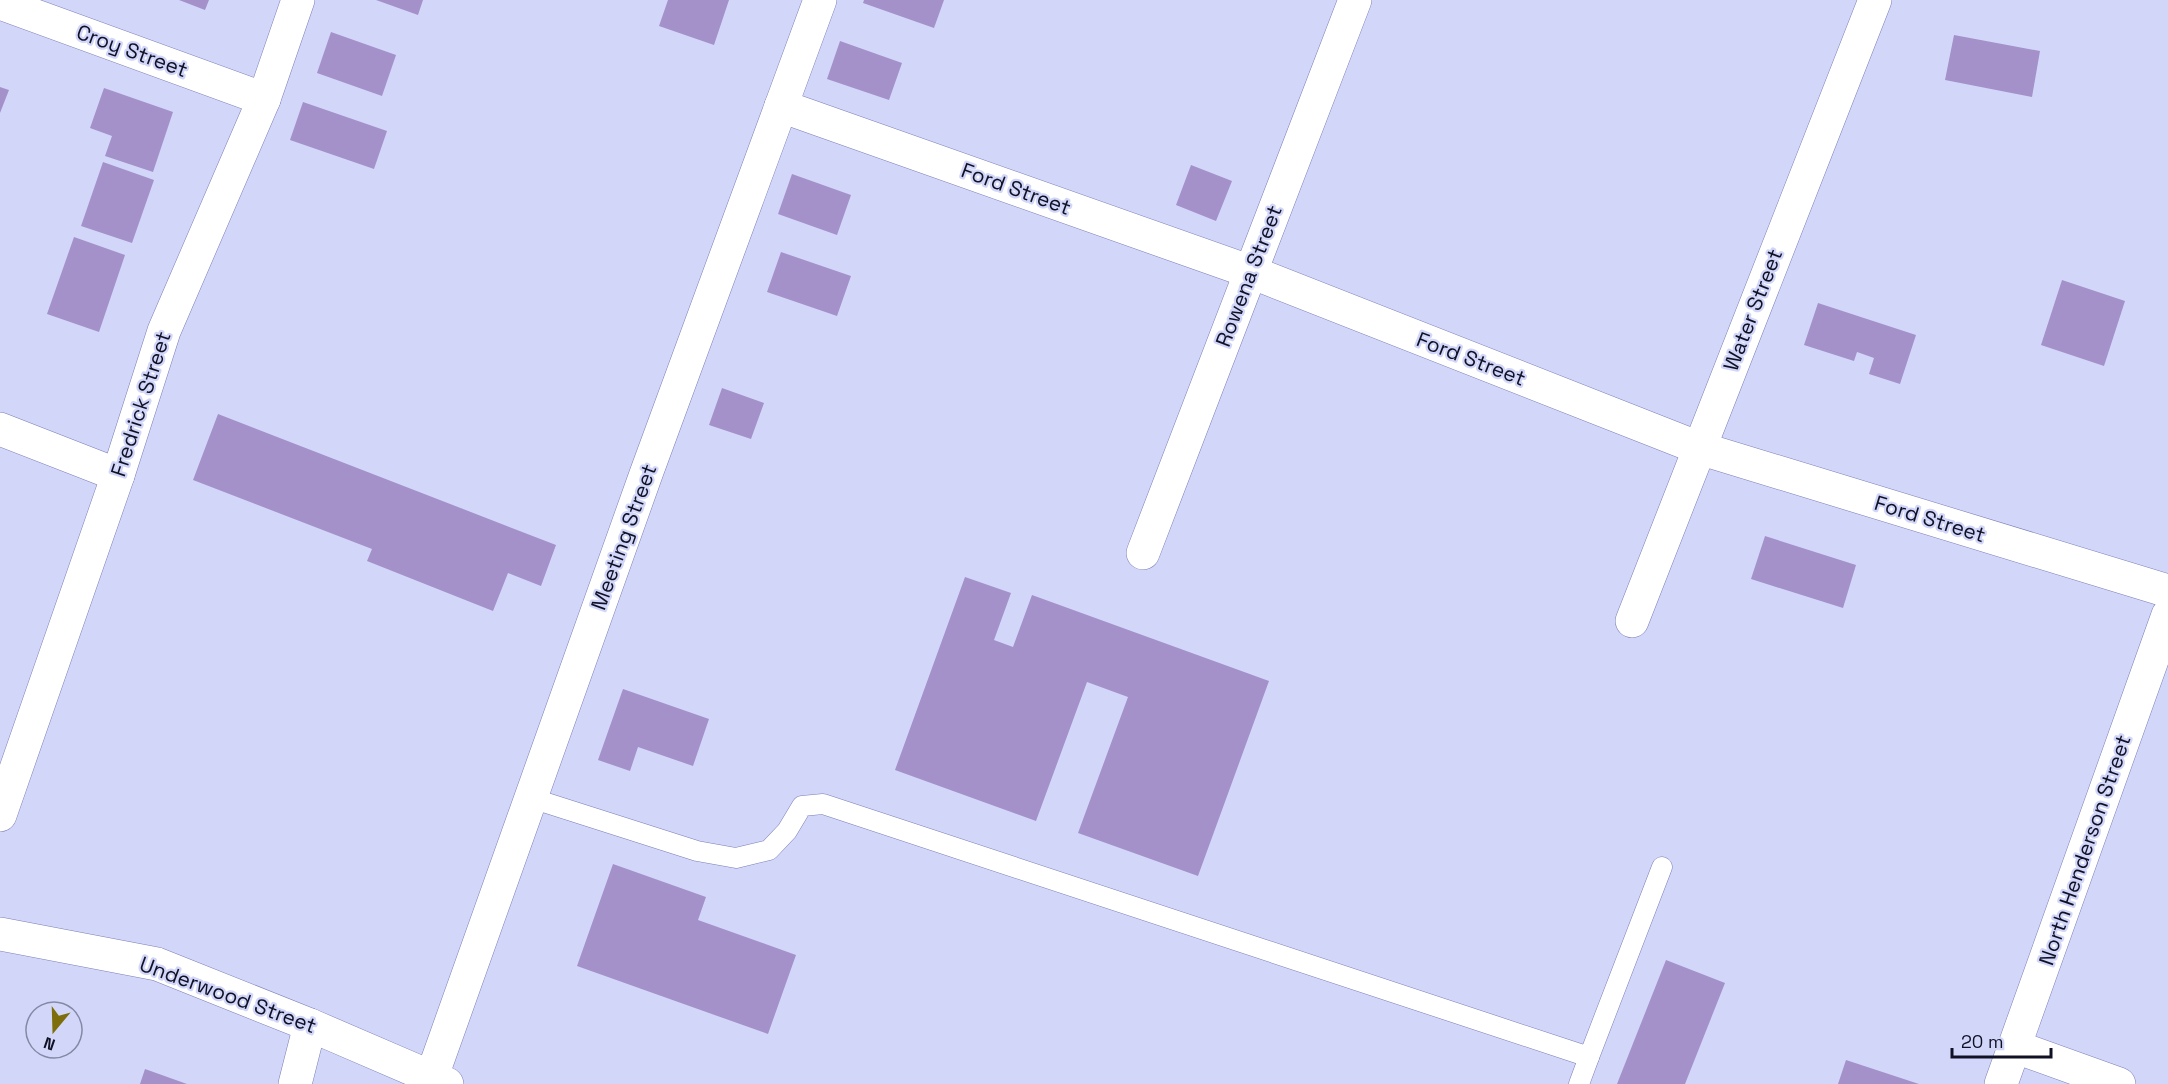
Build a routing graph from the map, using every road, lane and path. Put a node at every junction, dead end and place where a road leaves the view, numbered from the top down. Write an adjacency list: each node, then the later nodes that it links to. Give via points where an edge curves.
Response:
1 (298, 0): 6 (street, Fredrick Street)
2 (820, 0): 7 (street, Meeting Street)
3 (1355, 0): 8 (street, Rowena Street)
4 (1875, 0): 10 (street, Water Street)
5 (0, 3): 6 (street, Croy Street)
6 (264, 99): 11 (street, Fredrick Street, via 164,331)
7 (781, 106): 8 (street, Ford Street); 16 (street, Meeting Street)
8 (1251, 273): 10 (street, Ford Street); 12 (street, Rowena Street)
9 (0, 429): 11 (street)
10 (1699, 448): 13 (street, Ford Street); 15 (street, Water Street)
11 (118, 475): 17 (street, Fredrick Street)
12 (1143, 553)
13 (2168, 591)
14 (2168, 615): 21 (street, North Henderson Street)
15 (1632, 621)
16 (531, 798): 22 (lane, via 697,851 736,858 769,850 802,806 823,804); 23 (street, Meeting Street)
17 (0, 815)
18 (1662, 867): 22 (lane)
19 (0, 934): 20 (street, Underwood Street, via 157,964)
20 (310, 1025): 23 (street, Underwood Street); 24 (street)
21 (2016, 1047): 26 (street, North Henderson Street); 27 (street)
22 (1588, 1057): 25 (lane)
23 (440, 1080)
24 (295, 1084)
25 (1579, 1084)
26 (2001, 1084)
27 (2119, 1084)

